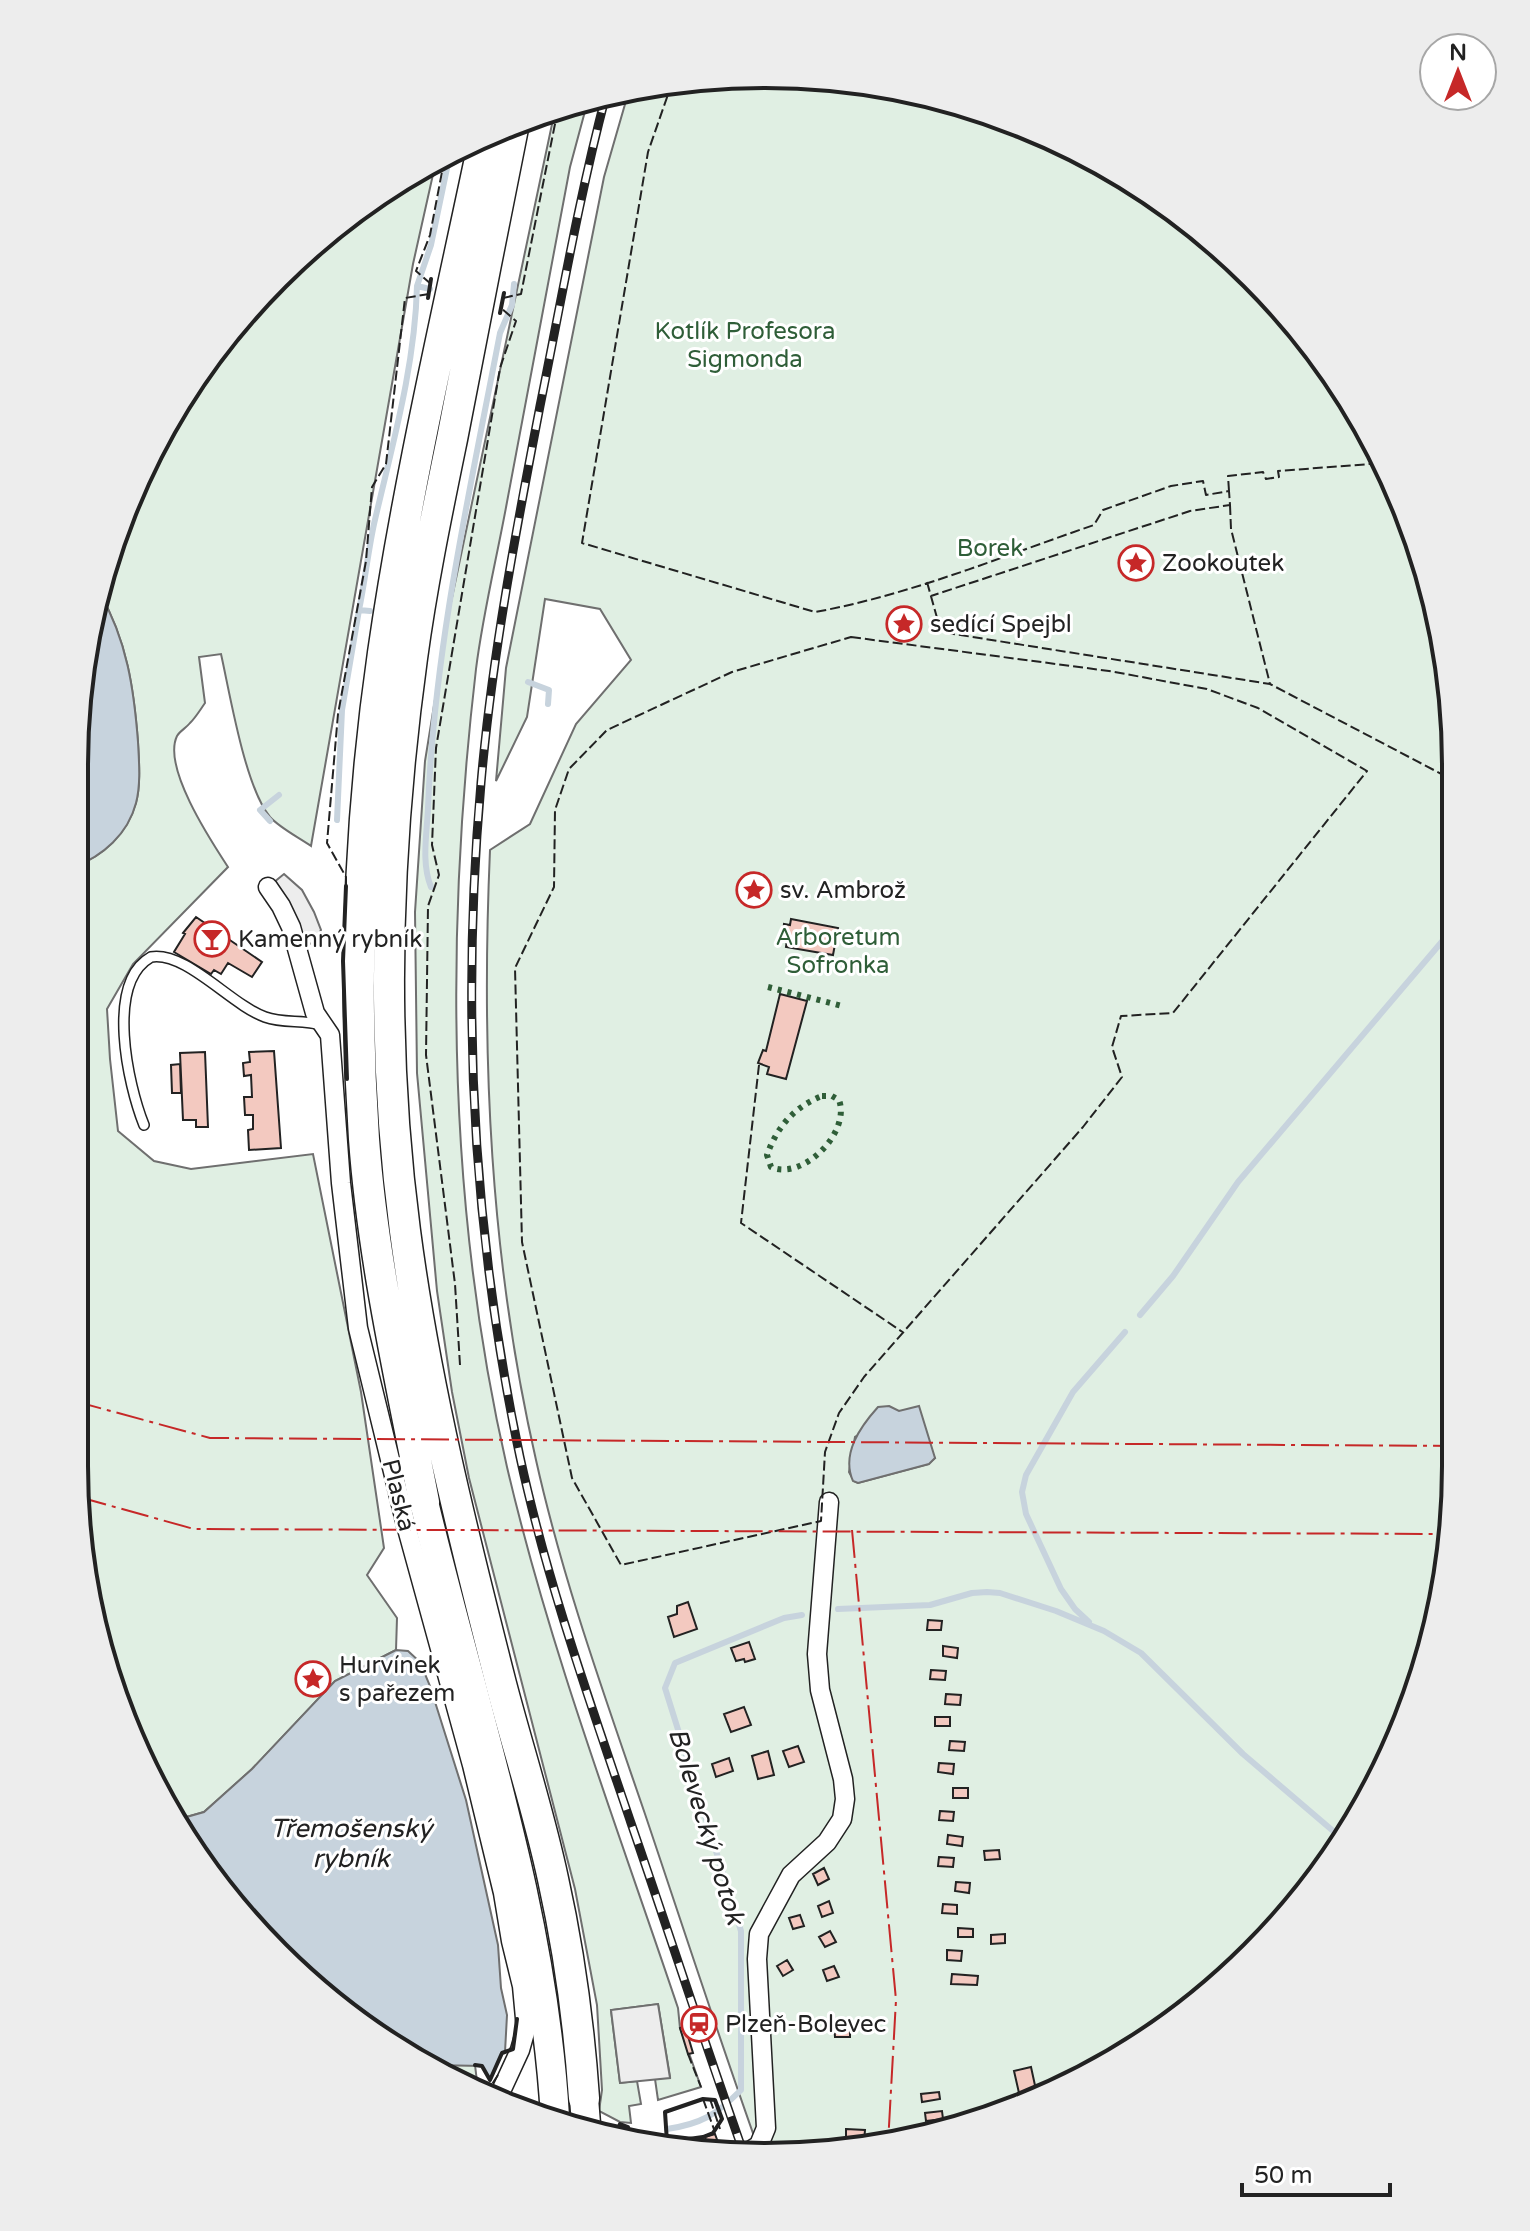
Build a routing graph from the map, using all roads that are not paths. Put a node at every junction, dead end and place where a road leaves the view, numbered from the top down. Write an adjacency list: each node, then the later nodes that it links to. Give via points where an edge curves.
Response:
1 (511, 138): 10 (highway, via 412,658 389,965 394,1140 419,1320 454,1497 553,1877 571,1972)
2 (482, 151): 6 (highway, via 399,548 369,770 362,887 365,1141 389,1324)
3 (268, 887): 4 (street, Plaská, via 291,927)
4 (322, 1025): 5 (lane, via 264,1017 170,957 142,962 124,1011 128,1065); 8 (street, Plaská, via 332,1048 358,1328 472,1765 522,1986 526,2029)
5 (144, 1125)
6 (424, 1502): 9 (main road, Plaská, via 523,1883 541,1976)
7 (829, 1502): 11 (street, via 817,1654 845,1799 837,1830 791,1875 759,1934 766,2128)
8 (501, 2089)
9 (554, 2109)
10 (585, 2111)
11 (760, 2143)

